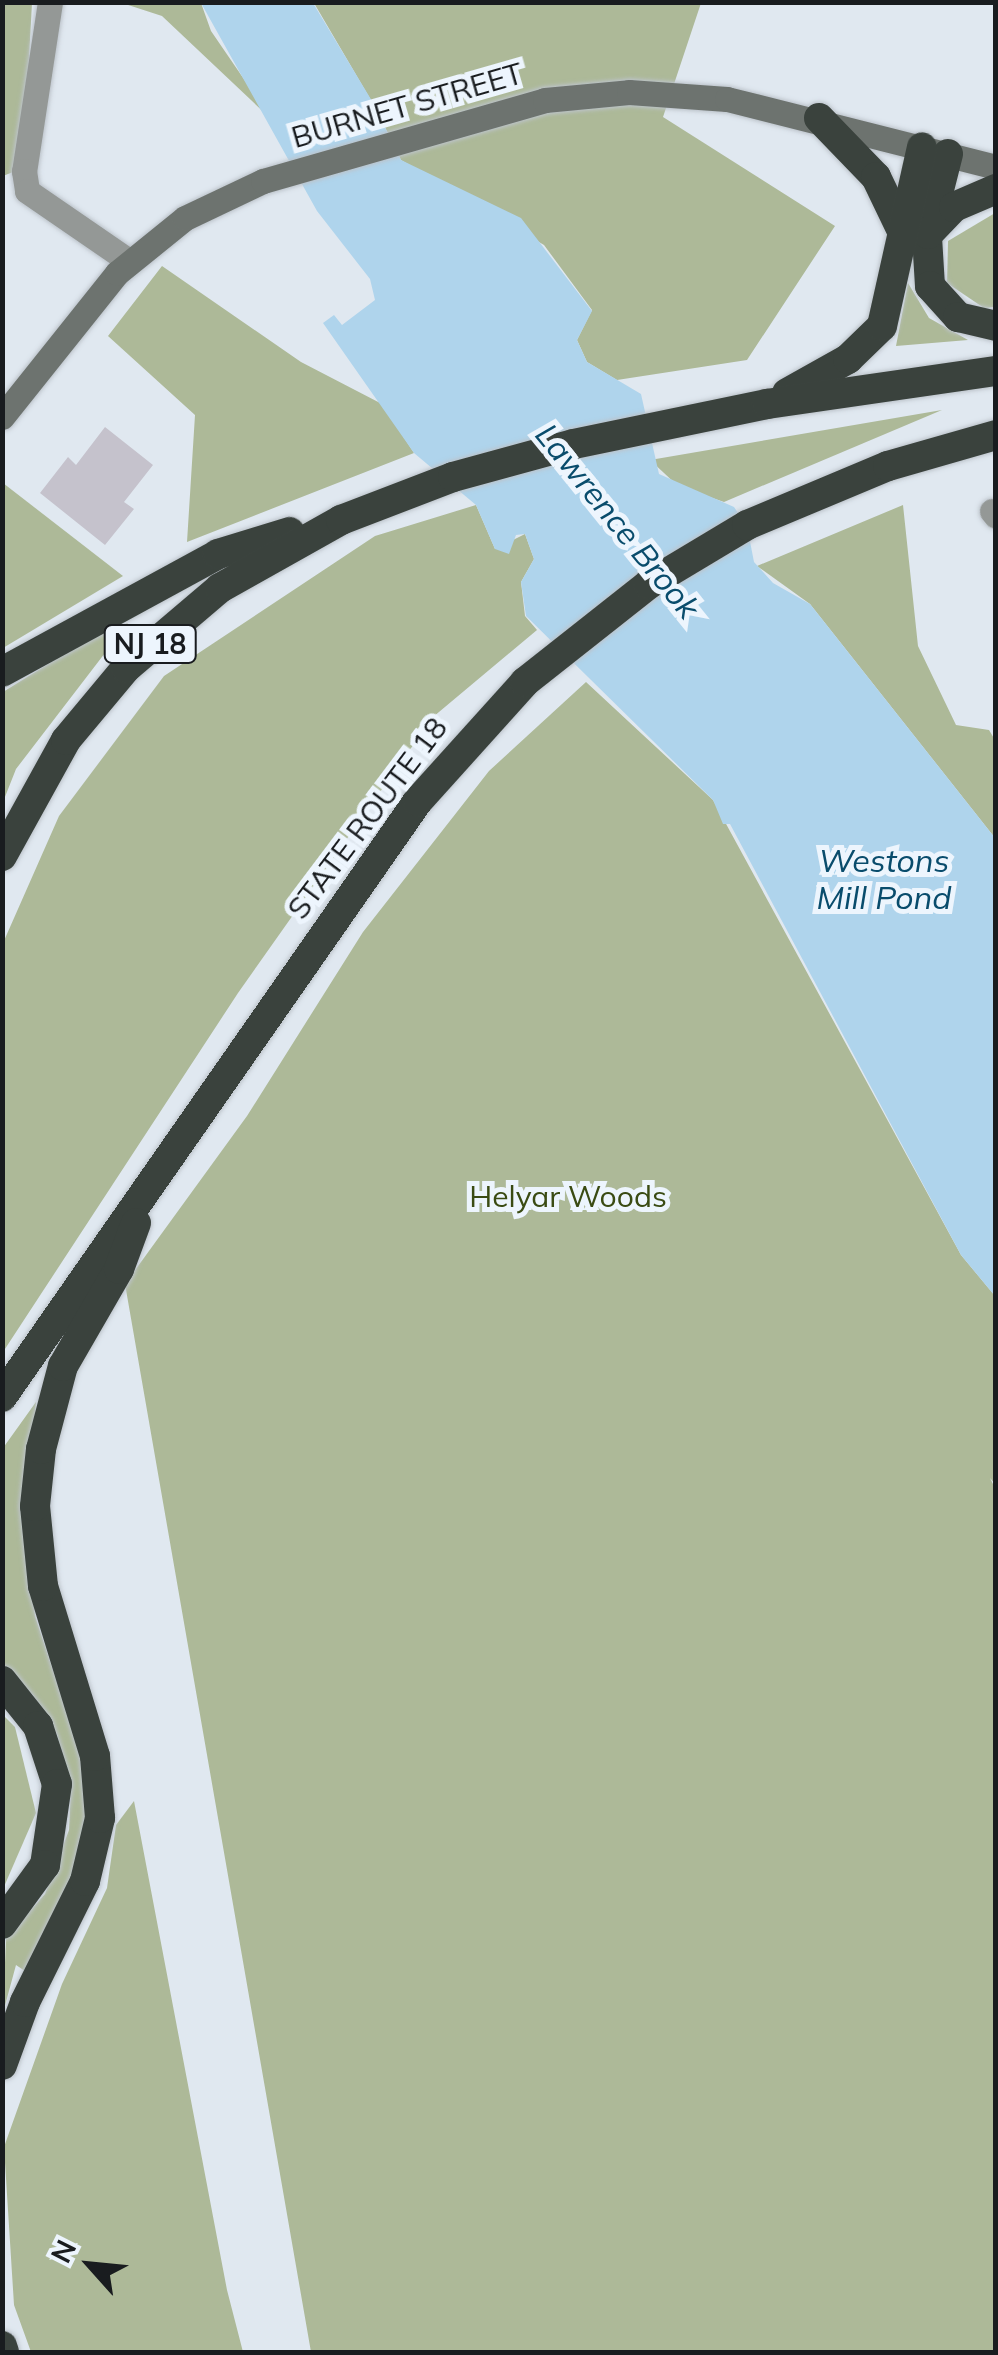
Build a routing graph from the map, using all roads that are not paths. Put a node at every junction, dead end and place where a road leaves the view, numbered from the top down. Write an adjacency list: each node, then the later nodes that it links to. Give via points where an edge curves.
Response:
1 (50, 2): 7 (street, via 24,171 27,191)
2 (819, 118): 3 (street, BURNET STREET); 6 (highway, via 876,177); 7 (street, BURNET STREET, via 696,94 545,100 287,173 210,204)
3 (935, 150): 4 (street, BURNET STREET); 6 (highway)
4 (996, 167)
5 (996, 188): 6 (highway)
6 (914, 232): 8 (highway, via 942,304 967,321); 10 (highway, via 876,335 848,359)
7 (128, 260): 11 (street, BURNET STREET)
8 (996, 326)
9 (996, 370): 10 (highway, NJ 18)
10 (768, 404): 13 (highway, NJ 18, via 538,453)
11 (2, 418)
12 (996, 435): 16 (highway, STATE ROUTE 18, via 807,496 698,552 611,610 474,733 393,835)
13 (370, 508): 14 (highway, via 218,554); 15 (highway, NJ 18, via 220,588 150,644 66,740)
14 (2, 672)
15 (2, 856)
16 (151, 1182): 17 (highway, STATE ROUTE 18); 20 (highway, via 120,1270 63,1366 41,1449 35,1506 43,1586 95,1756 100,1818 85,1881)
17 (2, 1397)
18 (2, 1682): 19 (highway, via 38,1726 57,1784 45,1864)
19 (2, 1924)
20 (2, 2065)

